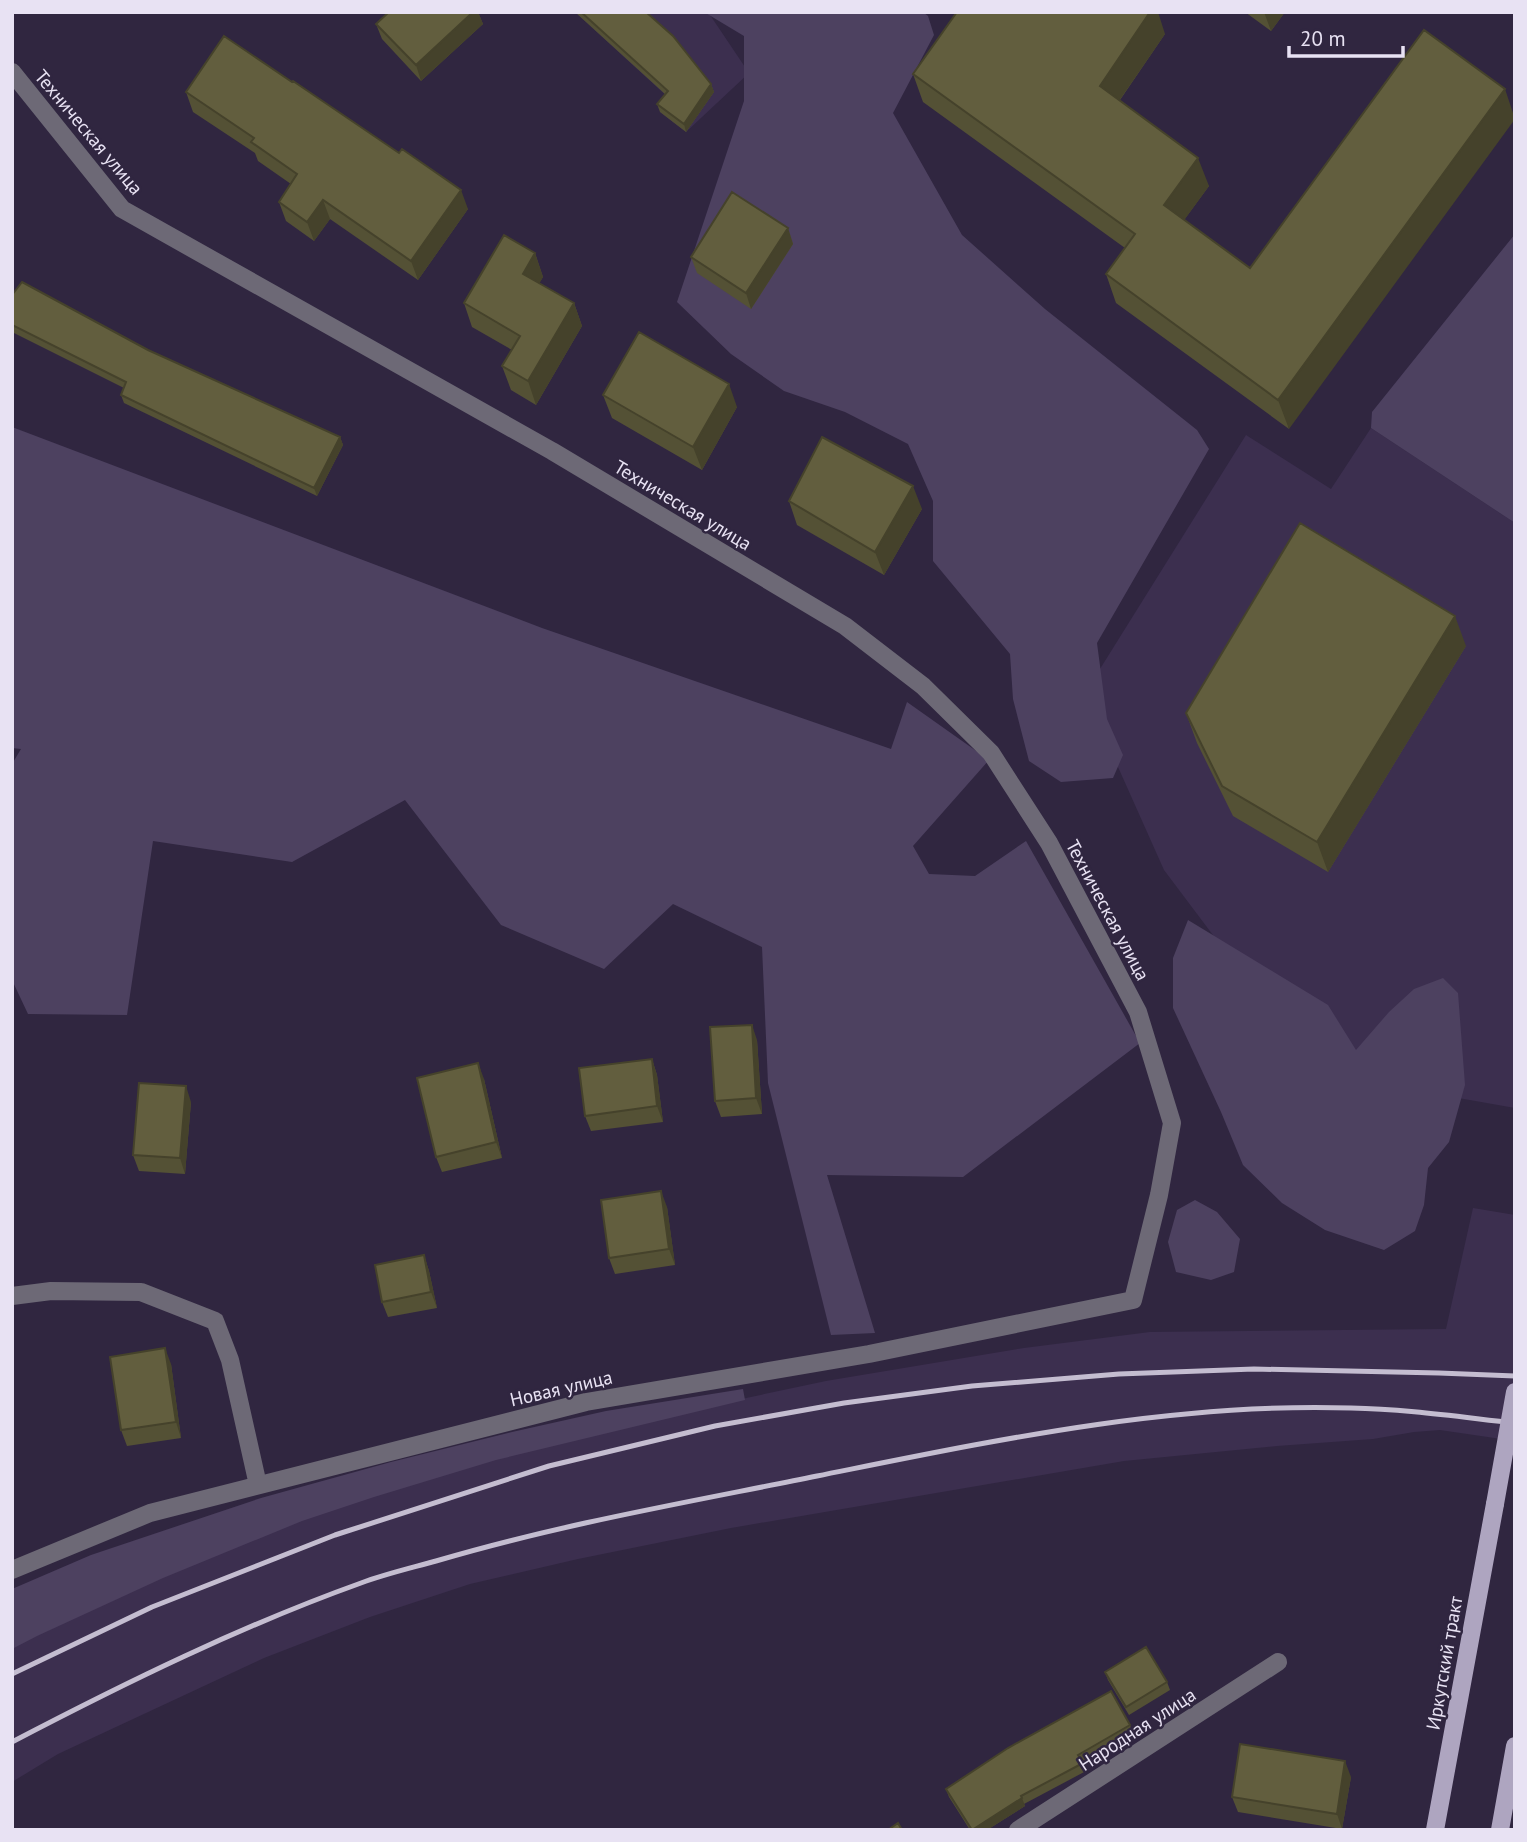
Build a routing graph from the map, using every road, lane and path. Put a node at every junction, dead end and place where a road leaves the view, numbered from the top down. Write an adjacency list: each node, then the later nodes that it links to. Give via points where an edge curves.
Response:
1 (12, 72): 3 (street, Техническая улица, via 122,209 552,451 845,626 923,686 991,753 1049,843 1138,1012 1172,1123)
2 (12, 1296): 5 (street, via 51,1291 141,1292 215,1321 230,1360)
3 (1133, 1300): 5 (street, Новая улица, via 869,1354 586,1402)
4 (1515, 1392): 10 (main road, Иркутский тракт, bridge)
5 (258, 1485): 6 (street, Новая улица, via 150,1513)
6 (12, 1570)
7 (1278, 1662): 9 (street, Народная улица)
8 (1515, 1746): 11 (main road)
9 (1018, 1830)
10 (1435, 1830)
11 (1500, 1830)

